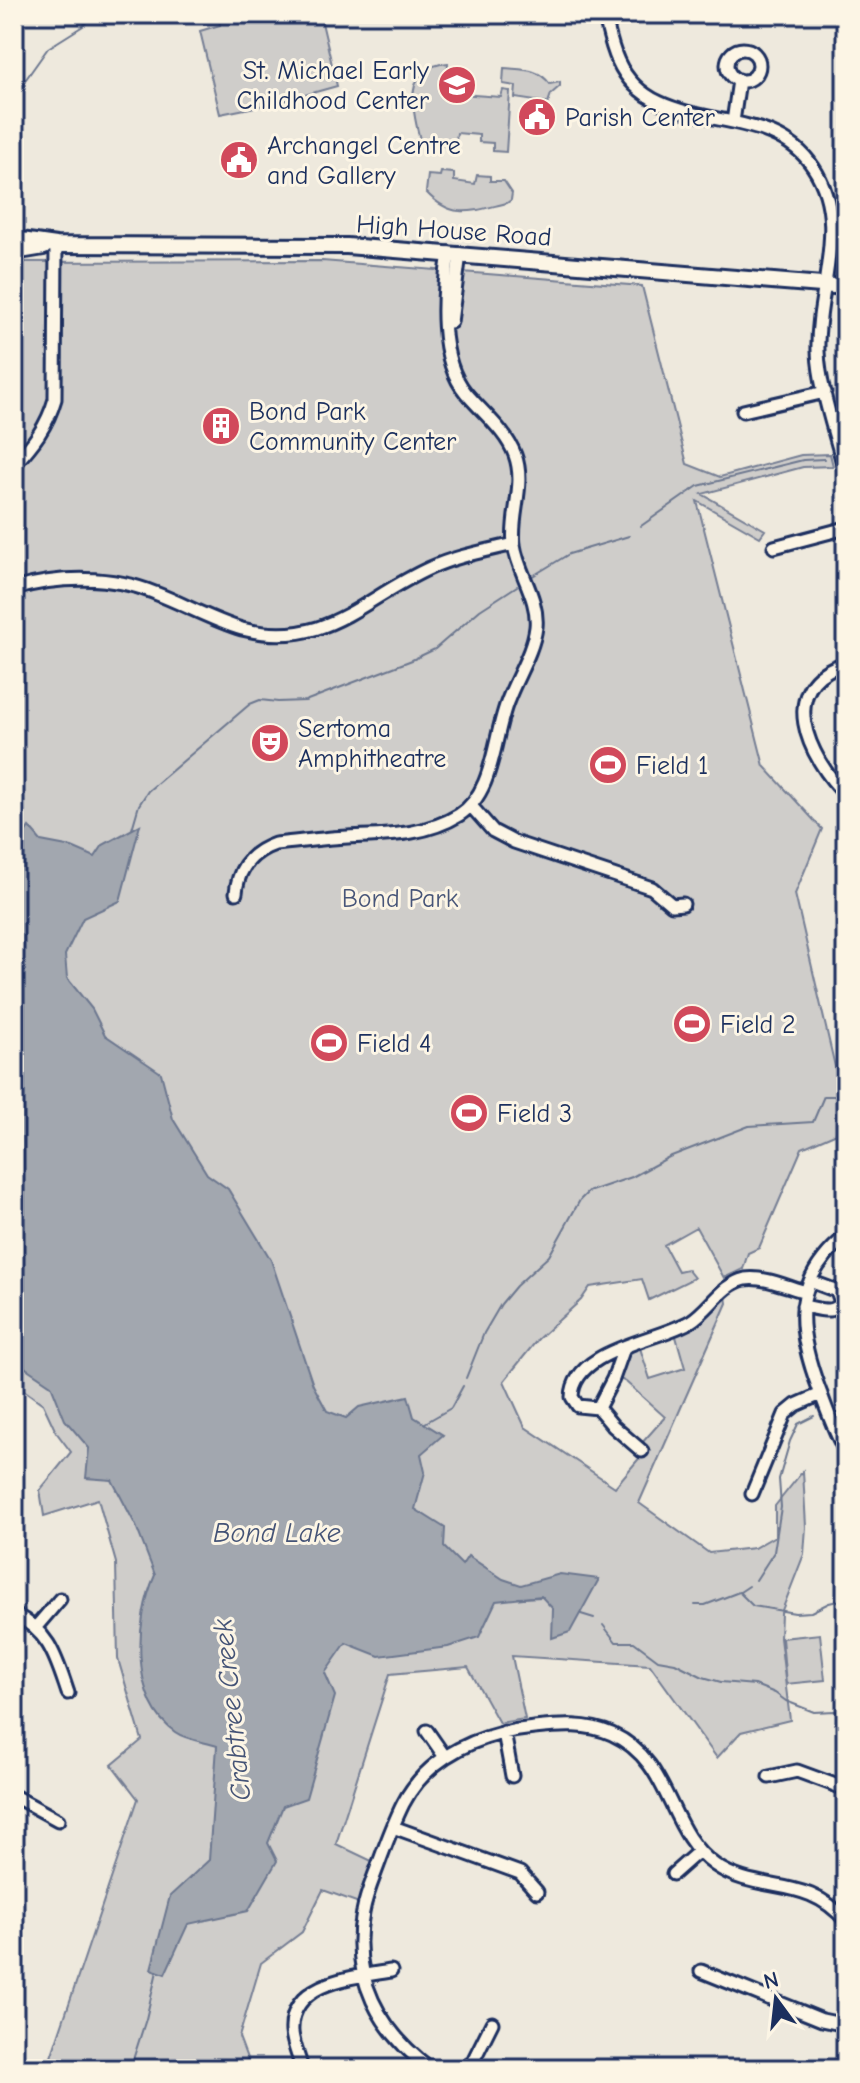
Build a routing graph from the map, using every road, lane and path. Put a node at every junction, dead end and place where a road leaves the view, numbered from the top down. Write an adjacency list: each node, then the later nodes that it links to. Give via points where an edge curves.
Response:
1 (604, 14): 3 (street, via 618,62 634,86 660,104)
2 (739, 80): 3 (street)
3 (733, 122): 8 (street, via 780,136 811,163 825,187 832,222)
4 (14, 239): 5 (main road, High House Road)
5 (56, 245): 6 (main road, High House Road); 7 (main road, High House Road, via 261,244); 12 (street, via 55,399 49,420)
6 (14, 252)
7 (454, 254): 8 (main road, High House Road); 15 (street, via 457,290 447,357 456,381 515,455 519,484)
8 (825, 285): 9 (main road, High House Road); 10 (street, via 818,354)
9 (846, 287)
10 (825, 392): 11 (street); 13 (street)
11 (743, 411)
12 (14, 465)
13 (846, 475)
14 (846, 528): 16 (street)
15 (514, 544): 17 (street, via 429,569 326,626 279,634 229,625 151,591 112,582 67,580); 20 (street, via 536,625 487,775)
16 (774, 547)
17 (14, 589)
18 (846, 663): 19 (street, via 815,680 803,706 809,738)
19 (846, 795)
20 (471, 806): 21 (street, via 415,832 265,848 247,861); 22 (street, via 493,831 514,842 652,888 672,905)
21 (236, 893)
22 (683, 904)
23 (846, 1236): 24 (street, via 823,1258)
24 (808, 1287): 25 (street); 25 (street, via 837,1291 841,1302 832,1311); 26 (street, via 740,1281 686,1324)
25 (803, 1306): 27 (street, via 805,1349)
26 (624, 1348): 28 (street); 28 (street, via 592,1362 574,1381 572,1397 578,1406)
27 (821, 1394): 30 (street); 31 (street, via 785,1414)
28 (598, 1408): 29 (street)
29 (642, 1451)
30 (846, 1452)
31 (752, 1494)
32 (60, 1599): 34 (street)
33 (14, 1614): 34 (street)
34 (36, 1627): 35 (street, via 54,1652)
35 (68, 1693)
36 (427, 1731): 38 (street)
37 (504, 1732): 38 (street); 39 (street); 45 (street, via 572,1725 619,1738 651,1765)
38 (445, 1757): 44 (street, via 410,1792)
39 (512, 1776)
40 (769, 1777): 41 (street, via 797,1771)
41 (846, 1789)
42 (14, 1796): 43 (street)
43 (58, 1820)
44 (393, 1827): 47 (street, via 520,1873); 51 (street, via 363,1912)
45 (699, 1851): 46 (street); 48 (street, via 740,1877 808,1892)
46 (673, 1874)
47 (537, 1892)
48 (846, 1921)
49 (391, 1971): 51 (street)
50 (701, 1971): 53 (street)
51 (364, 1975): 54 (street, via 318,1988 299,2004 292,2030); 55 (street, via 382,2022)
52 (492, 2023): 56 (street)
53 (846, 2025)
54 (302, 2069)
55 (431, 2069)
56 (469, 2069)

